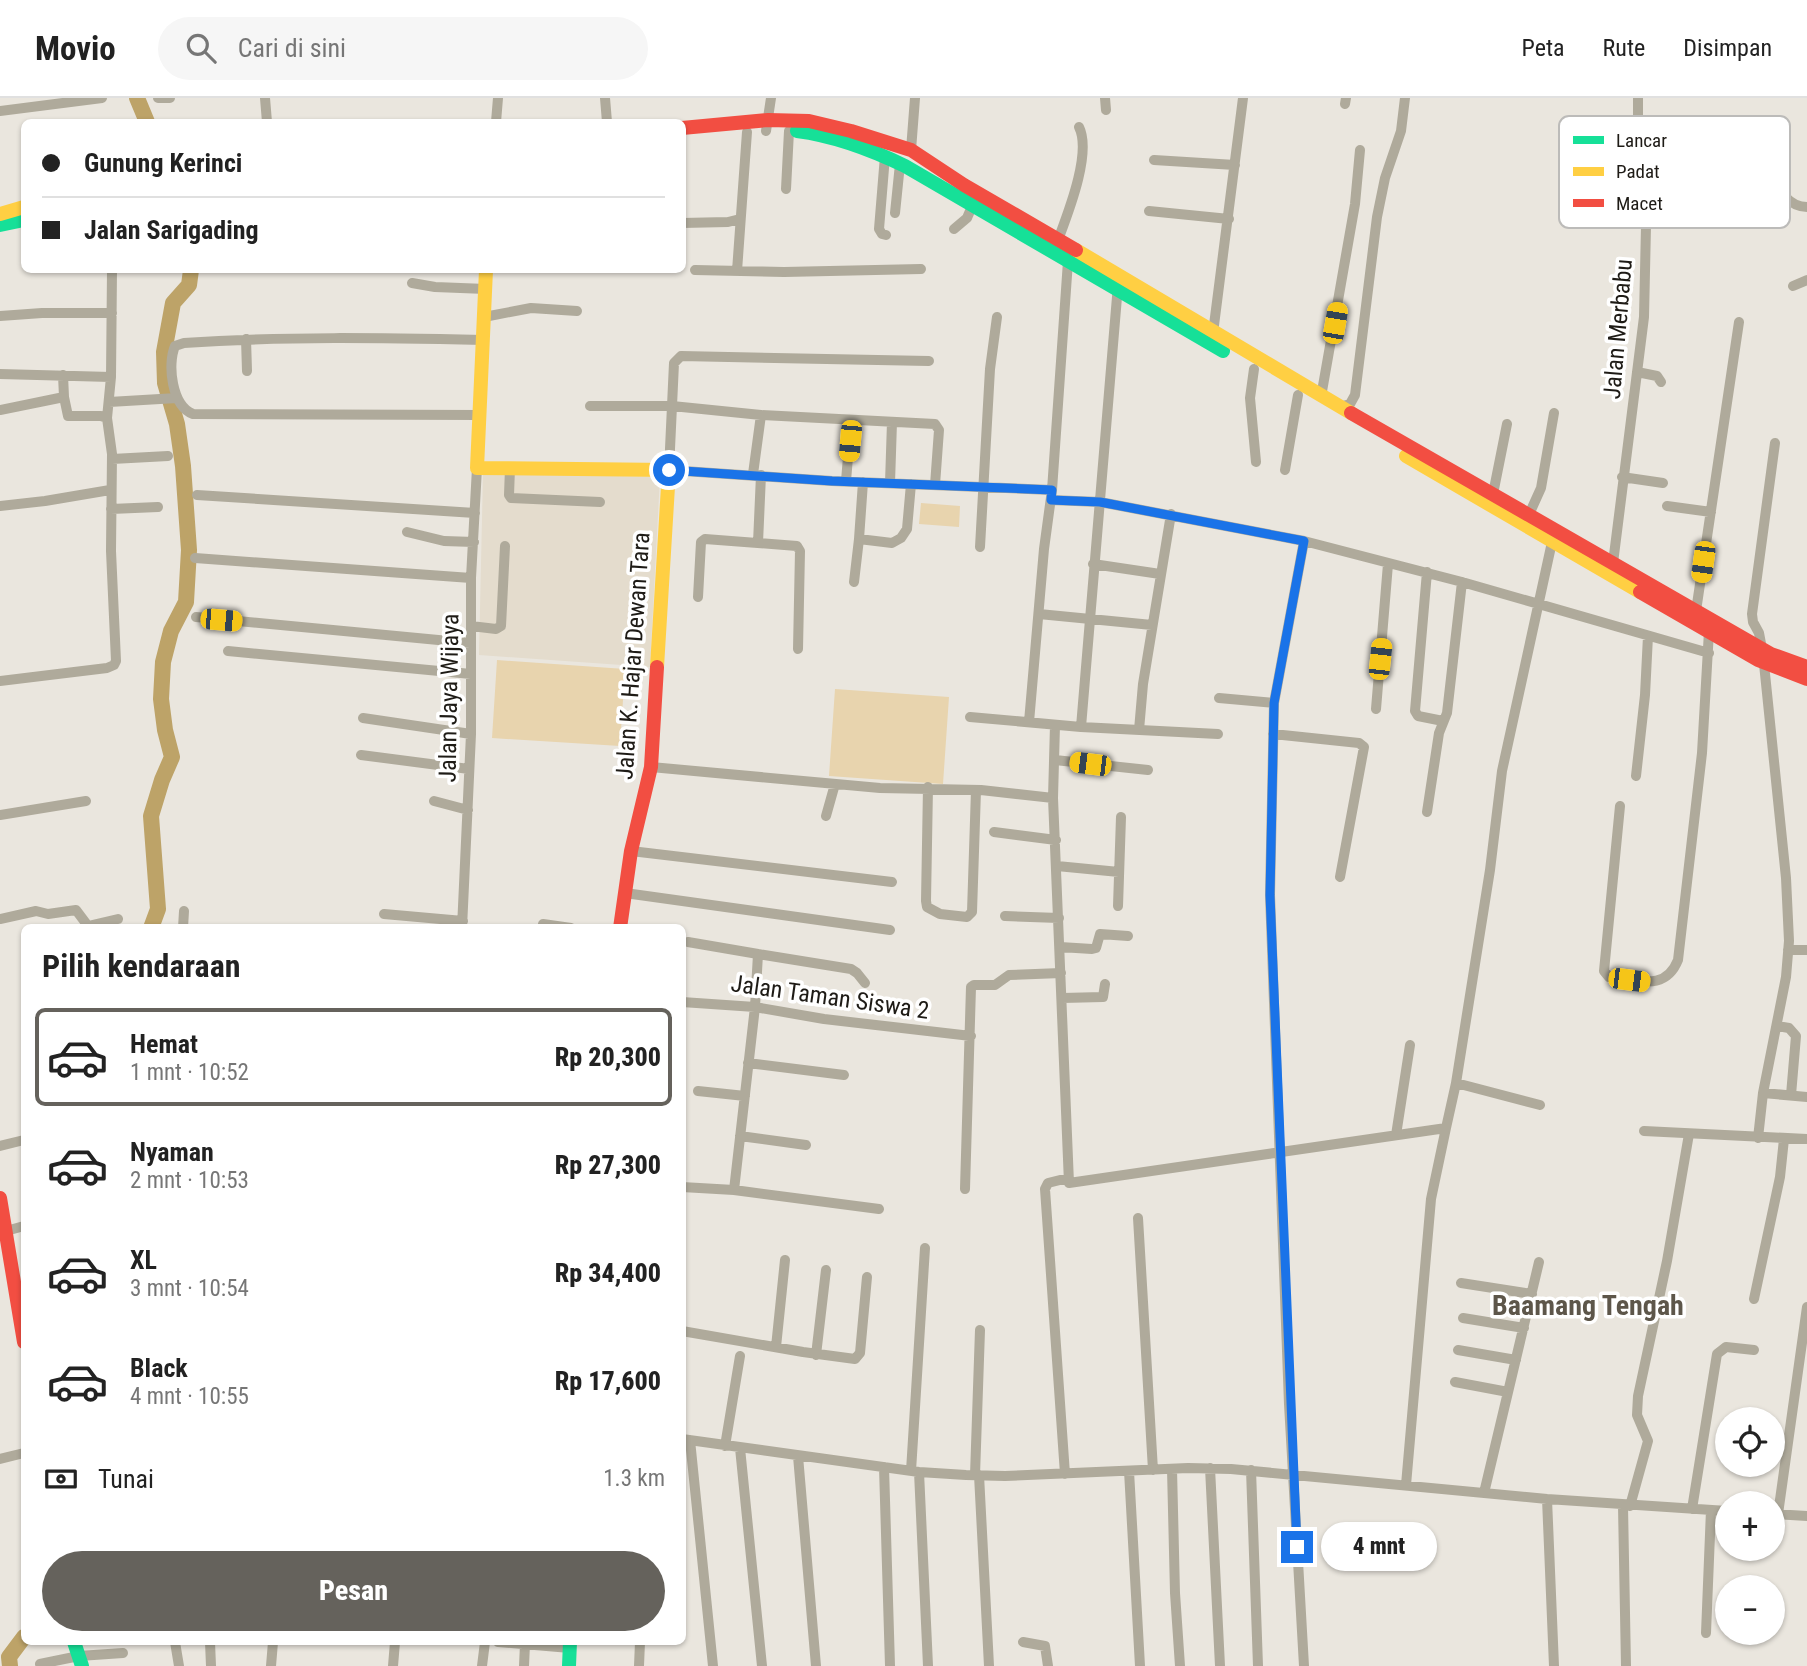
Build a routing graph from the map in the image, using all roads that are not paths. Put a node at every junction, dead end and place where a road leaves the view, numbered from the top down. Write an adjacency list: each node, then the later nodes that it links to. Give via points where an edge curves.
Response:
1 (102, 98): 14 (street)
2 (158, 98): 3 (street)
3 (170, 98)
4 (265, 98): 16 (street)
5 (498, 98): 17 (street)
6 (605, 98): 18 (street)
7 (771, 98): 19 (street)
8 (915, 98): 25 (street)
9 (1105, 98): 13 (street)
10 (1243, 98): 30 (street)
11 (1405, 98): 84 (street, via 1401,131 1377,217 1354,395 1350,404)
12 (1638, 98): 15 (street, Jalan Merbabu)
13 (1106, 110)
14 (0, 111)
15 (1638, 116)
16 (267, 119)
17 (496, 119)
18 (607, 119)
19 (767, 126): 21 (main road); 22 (main road); 23 (main road); 25 (main road, via 824,124)
20 (1079, 127): 47 (street, via 1083,140 1079,171)
21 (686, 128)
22 (789, 131): 27 (main road, via 837,139); 31 (street)
23 (747, 132): 24 (main road); 39 (street)
24 (686, 138)
25 (911, 150): 47 (main road)
26 (1360, 150): 79 (street)
27 (885, 156): 29 (main road); 46 (street, via 879,229)
28 (1154, 160): 30 (street)
29 (900, 164): 33 (main road); 37 (street)
30 (1235, 165): 40 (street)
31 (786, 189)
32 (1790, 200): 34 (street)
33 (973, 204): 45 (street, via 967,218); 48 (main road)
34 (1807, 207)
35 (21, 208): 38 (main road)
36 (1149, 211): 40 (street)
37 (895, 213)
38 (0, 214)
39 (740, 219): 42 (street); 51 (street)
40 (1229, 219): 65 (street)
41 (21, 221): 43 (main road)
42 (686, 223)
43 (0, 225)
44 (1646, 228): 72 (street, Jalan Merbabu)
45 (954, 229)
46 (886, 235)
47 (1058, 240): 56 (main road)
48 (1068, 261): 56 (main road); 113 (street)
49 (921, 269): 51 (street)
50 (695, 270): 51 (street)
51 (737, 271)
52 (112, 273): 60 (street)
53 (486, 273): 58 (main road)
54 (1807, 280): 57 (street)
55 (412, 283): 58 (street)
56 (1119, 283): 65 (main road); 68 (main road); 115 (street)
57 (1793, 286)
58 (486, 289): 62 (main road)
59 (578, 311): 62 (street, via 531,308)
60 (112, 313): 61 (street); 75 (street)
61 (0, 316)
62 (484, 317): 67 (main road)
63 (997, 317): 109 (street)
64 (1739, 322): 120 (street)
65 (1213, 333): 68 (main road)
66 (246, 339): 67 (street); 71 (street); 80 (street, via 175,346 171,361)
67 (484, 340): 87 (main road)
68 (1231, 350): 70 (main road); 79 (main road)
69 (929, 361): 83 (street, via 681,356 674,363)
70 (1254, 369): 77 (main road); 96 (street, via 1250,398)
71 (247, 371)
72 (1637, 372): 76 (street, via 1657,376); 102 (street, Jalan Merbabu)
73 (0, 374): 74 (street)
74 (63, 376): 75 (street); 78 (street)
75 (111, 377): 81 (street)
76 (1661, 382)
77 (1298, 394): 100 (street); 123 (main road)
78 (64, 397): 85 (street); 89 (street, via 68,415)
79 (1321, 397): 84 (main road)
80 (175, 399): 81 (street); 87 (street, via 193,414)
81 (109, 402): 89 (street)
82 (590, 406): 83 (street)
83 (672, 406): 88 (street); 99 (street)
84 (1340, 407): 111 (main road)
85 (0, 410)
86 (1554, 413): 123 (street, via 1541,488)
87 (480, 415): 97 (main road)
88 (761, 415): 90 (street); 101 (street)
89 (107, 418): 95 (street)
90 (851, 421): 91 (street); 103 (street)
91 (892, 422): 105 (street); 108 (street, via 937,425)
92 (1507, 424): 111 (street)
93 (1775, 443): 156 (street, via 1752,614)
94 (168, 456): 95 (street)
95 (112, 459): 110 (street)
96 (1256, 462)
97 (477, 468): 98 (main road); 121 (street, Jalan Jaya Wijaya)
98 (510, 468): 99 (main road); 114 (street, via 511,498)
99 (669, 470): 101 (street); 176 (main road, Jalan K. Hajar Dewan Tara)
100 (1285, 470)
101 (757, 475): 103 (street); 129 (street)
102 (1622, 477): 106 (street); 133 (street, Jalan Merbabu)
103 (846, 481): 104 (street)
104 (863, 482): 105 (street); 125 (street)
105 (890, 483): 107 (street)
106 (1663, 483)
107 (911, 484): 108 (street); 125 (street, via 907,529 901,538 892,543)
108 (935, 485): 109 (street)
109 (984, 486): 113 (street); 131 (street)
110 (110, 490): 116 (street); 119 (street)
111 (1493, 494): 123 (main road)
112 (198, 495): 121 (street)
113 (1051, 495): 115 (street); 145 (street)
114 (600, 502)
115 (1100, 502): 122 (street); 134 (street)
116 (0, 506)
117 (1667, 506): 120 (street)
118 (158, 508): 119 (street)
119 (111, 509): 160 (street, via 114,665)
120 (1711, 512): 144 (street)
121 (475, 513): 127 (street, Jalan Jaya Wijaya)
122 (1171, 514): 126 (street); 137 (street)
123 (1526, 520): 128 (main road); 133 (main road)
124 (407, 532): 127 (street)
125 (859, 540): 139 (street)
126 (1304, 541): 135 (street); 162 (street)
127 (474, 542): 138 (street, Jalan Jaya Wijaya)
128 (1552, 542): 141 (main road); 143 (street)
129 (758, 543): 142 (street, via 713,538 701,542); 153 (street, via 800,549)
130 (505, 546): 149 (street, via 501,626)
131 (980, 547)
132 (195, 558): 138 (street)
133 (1612, 563): 141 (main road)
134 (1093, 564): 137 (street); 147 (street)
135 (1388, 564): 136 (street); 163 (street)
136 (1427, 572): 140 (street); 166 (street, via 1415,711 1418,716)
137 (1160, 574): 148 (street)
138 (471, 578): 149 (street, Jalan Jaya Wijaya)
139 (854, 582)
140 (1462, 582): 143 (street); 166 (street)
141 (1652, 592): 144 (main road); 150 (main road)
142 (698, 597)
143 (1537, 604): 151 (street); 230 (street, via 1502,771)
144 (1696, 611): 156 (main road)
145 (1039, 614): 147 (street); 167 (street)
146 (196, 617): 152 (street)
147 (1089, 619): 148 (street); 169 (street)
148 (1152, 625): 170 (street)
149 (471, 626): 152 (street, Jalan Jaya Wijaya)
150 (1709, 631): 155 (street); 156 (main road)
151 (1648, 636): 155 (street); 179 (street)
152 (470, 643): 158 (street, Jalan Jaya Wijaya)
153 (797, 649)
154 (228, 651): 158 (street)
155 (1709, 653): 186 (street, via 1678,960 1672,972 1659,981 1604,973)
156 (1764, 656): 157 (main road); 159 (main road); 216 (street, via 1786,878)
157 (1807, 667)
158 (471, 674): 171 (street, Jalan Jaya Wijaya)
159 (1807, 680)
160 (0, 681)
161 (1219, 698): 162 (street)
162 (1274, 703): 173 (street)
163 (1376, 709)
164 (970, 717): 167 (street)
165 (363, 718): 171 (street)
166 (1443, 721): 188 (street)
167 (1029, 722): 168 (street)
168 (1055, 725): 169 (street); 175 (street)
169 (1081, 727): 170 (street)
170 (1139, 730): 172 (street)
171 (471, 734): 177 (street, Jalan Jaya Wijaya)
172 (1218, 734)
173 (1273, 734): 197 (street, via 1364,747); 248 (street, via 1270,895)
174 (361, 755): 177 (street)
175 (1055, 760): 178 (street); 183 (street)
176 (651, 767): 180 (street); 194 (main road, Jalan K. Hajar Dewan Tara)
177 (469, 769): 187 (street, Jalan Jaya Wijaya)
178 (1148, 770)
179 (1636, 776)
180 (835, 784): 181 (street); 190 (street)
181 (928, 788): 182 (street); 182 (street, via 926,901 940,914 967,917 972,912)
182 (976, 790): 183 (street)
183 (1054, 797): 193 (street)
184 (86, 801): 189 (street)
185 (434, 801): 187 (street)
186 (1620, 806)
187 (468, 810): 210 (street, Jalan Jaya Wijaya)
188 (1427, 812)
189 (0, 815)
190 (826, 816)
191 (1121, 817): 196 (street)
192 (995, 832): 193 (street)
193 (1056, 840): 195 (street)
194 (631, 851): 198 (street); 199 (main road, Jalan K. Hajar Dewan Tara)
195 (1057, 866): 196 (street); 204 (street)
196 (1119, 872): 200 (street)
197 (1340, 877)
198 (892, 882)
199 (625, 893): 211 (main road, Jalan K. Hajar Dewan Tara); 212 (street)
200 (1118, 906)
201 (184, 911): 209 (street)
202 (384, 914): 210 (street)
203 (1005, 916): 204 (street)
204 (1059, 918): 215 (street)
205 (0, 919): 207 (street, via 36,911 76,911)
206 (118, 919): 208 (street)
207 (86, 924)
208 (97, 924)
209 (183, 924)
210 (463, 924)
211 (621, 924)
212 (890, 930)
213 (1128, 936): 215 (street, via 1100,934 1092,949)
214 (688, 942): 218 (street)
215 (1060, 947): 219 (street)
216 (1788, 950): 217 (street); 225 (street)
217 (1807, 950)
218 (758, 954): 220 (street, via 851,969); 224 (street)
219 (1060, 973): 222 (street); 226 (street, via 1009,975 995,985 974,985)
220 (865, 983)
221 (1105, 984): 222 (street, via 1103,997)
222 (1062, 998): 249 (street)
223 (686, 1002): 224 (street, Jalan Taman Siswa 2)
224 (755, 1007): 226 (street, Jalan Taman Siswa 2); 228 (street)
225 (1777, 1026): 232 (street); 233 (street, via 1789,1028 1796,1036)
226 (971, 1036): 251 (street)
227 (1410, 1045): 240 (street)
228 (748, 1063): 229 (street); 234 (street)
229 (844, 1075)
230 (1456, 1083): 236 (street); 237 (street)
231 (698, 1091): 234 (street)
232 (1763, 1093): 233 (street); 242 (street)
233 (1791, 1095): 235 (street)
234 (745, 1096): 241 (street)
235 (1807, 1097)
236 (1540, 1105)
237 (1446, 1128): 240 (street); 296 (street, via 1431,1199)
238 (1644, 1131): 239 (street)
239 (1689, 1134): 242 (street); 300 (street, via 1638,1396 1636,1415 1648,1441)
240 (1396, 1135): 248 (street)
241 (740, 1136): 246 (street); 252 (street)
242 (1758, 1138): 243 (street)
243 (1784, 1139): 244 (street); 266 (street)
244 (1807, 1139)
245 (21, 1141): 247 (street)
246 (806, 1144)
247 (0, 1146)
248 (1279, 1152): 249 (street, via 1072,1183); 295 (street)
249 (1068, 1178): 293 (street, via 1048,1183 1045,1189)
250 (686, 1187): 252 (street)
251 (965, 1189)
252 (734, 1190): 254 (street)
253 (0, 1198): 257 (main road)
254 (879, 1209)
255 (1138, 1218): 289 (street)
256 (21, 1227): 257 (street)
257 (6, 1231): 264 (main road)
258 (925, 1248): 291 (street)
259 (785, 1260): 272 (street)
260 (1539, 1262): 265 (street)
261 (826, 1270): 275 (street)
262 (867, 1278): 275 (street, via 858,1357)
263 (1461, 1283): 265 (street)
264 (20, 1285)
265 (1532, 1294): 269 (street)
266 (1754, 1299)
267 (1807, 1307): 297 (street)
268 (1463, 1318): 269 (street)
269 (1524, 1328): 277 (street)
270 (980, 1330): 294 (street)
271 (686, 1332): 272 (street)
272 (776, 1348): 275 (street)
273 (1458, 1350): 277 (street)
274 (1754, 1350): 301 (street, via 1726,1348 1717,1354)
275 (816, 1354)
276 (740, 1356): 281 (street)
277 (1516, 1360): 279 (street)
278 (1455, 1381): 279 (street)
279 (1508, 1392): 298 (street)
280 (686, 1440): 281 (street); 327 (street)
281 (726, 1446): 282 (street)
282 (740, 1448): 284 (street); 328 (street)
283 (21, 1454): 285 (street)
284 (798, 1456): 286 (street); 329 (street)
285 (0, 1459)
286 (884, 1466): 291 (street); 330 (street)
287 (1210, 1468): 288 (street); 290 (street); 336 (street)
288 (1172, 1469): 289 (street); 335 (street)
289 (1153, 1470): 292 (street)
290 (1251, 1470): 295 (street); 337 (street)
291 (915, 1471): 294 (street); 331 (street)
292 (1129, 1471): 293 (street); 334 (street)
293 (1065, 1474): 294 (street)
294 (977, 1475): 332 (street)
295 (1292, 1475): 296 (street); 338 (street)
296 (1406, 1485): 298 (street)
297 (1779, 1491)
298 (1484, 1493): 299 (street)
299 (1547, 1499): 300 (street); 339 (street)
300 (1626, 1506): 301 (street); 340 (street)
301 (1692, 1509): 302 (street)
302 (1711, 1510): 303 (street); 306 (street)
303 (1715, 1510)
304 (1785, 1515): 305 (street)
305 (1807, 1516)
306 (1706, 1633)
307 (1023, 1642): 333 (street, via 1045,1646)
308 (176, 1645): 319 (street)
309 (210, 1645): 320 (street)
310 (273, 1645): 321 (street)
311 (395, 1645): 322 (street)
312 (485, 1645): 323 (street)
313 (525, 1645): 324 (street)
314 (570, 1645): 325 (main road)
315 (640, 1645): 326 (street)
316 (123, 1653): 317 (street)
317 (78, 1655): 318 (street)
318 (40, 1664)
319 (179, 1666)
320 (211, 1666)
321 (271, 1666)
322 (393, 1666)
323 (482, 1666)
324 (524, 1666)
325 (569, 1666)
326 (639, 1666)
327 (713, 1666)
328 (762, 1666)
329 (817, 1666)
330 (890, 1666)
331 (928, 1666)
332 (989, 1666)
333 (1048, 1666)
334 (1140, 1666)
335 (1181, 1666)
336 (1220, 1666)
337 (1258, 1666)
338 (1304, 1666)
339 (1553, 1666)
340 (1626, 1666)

